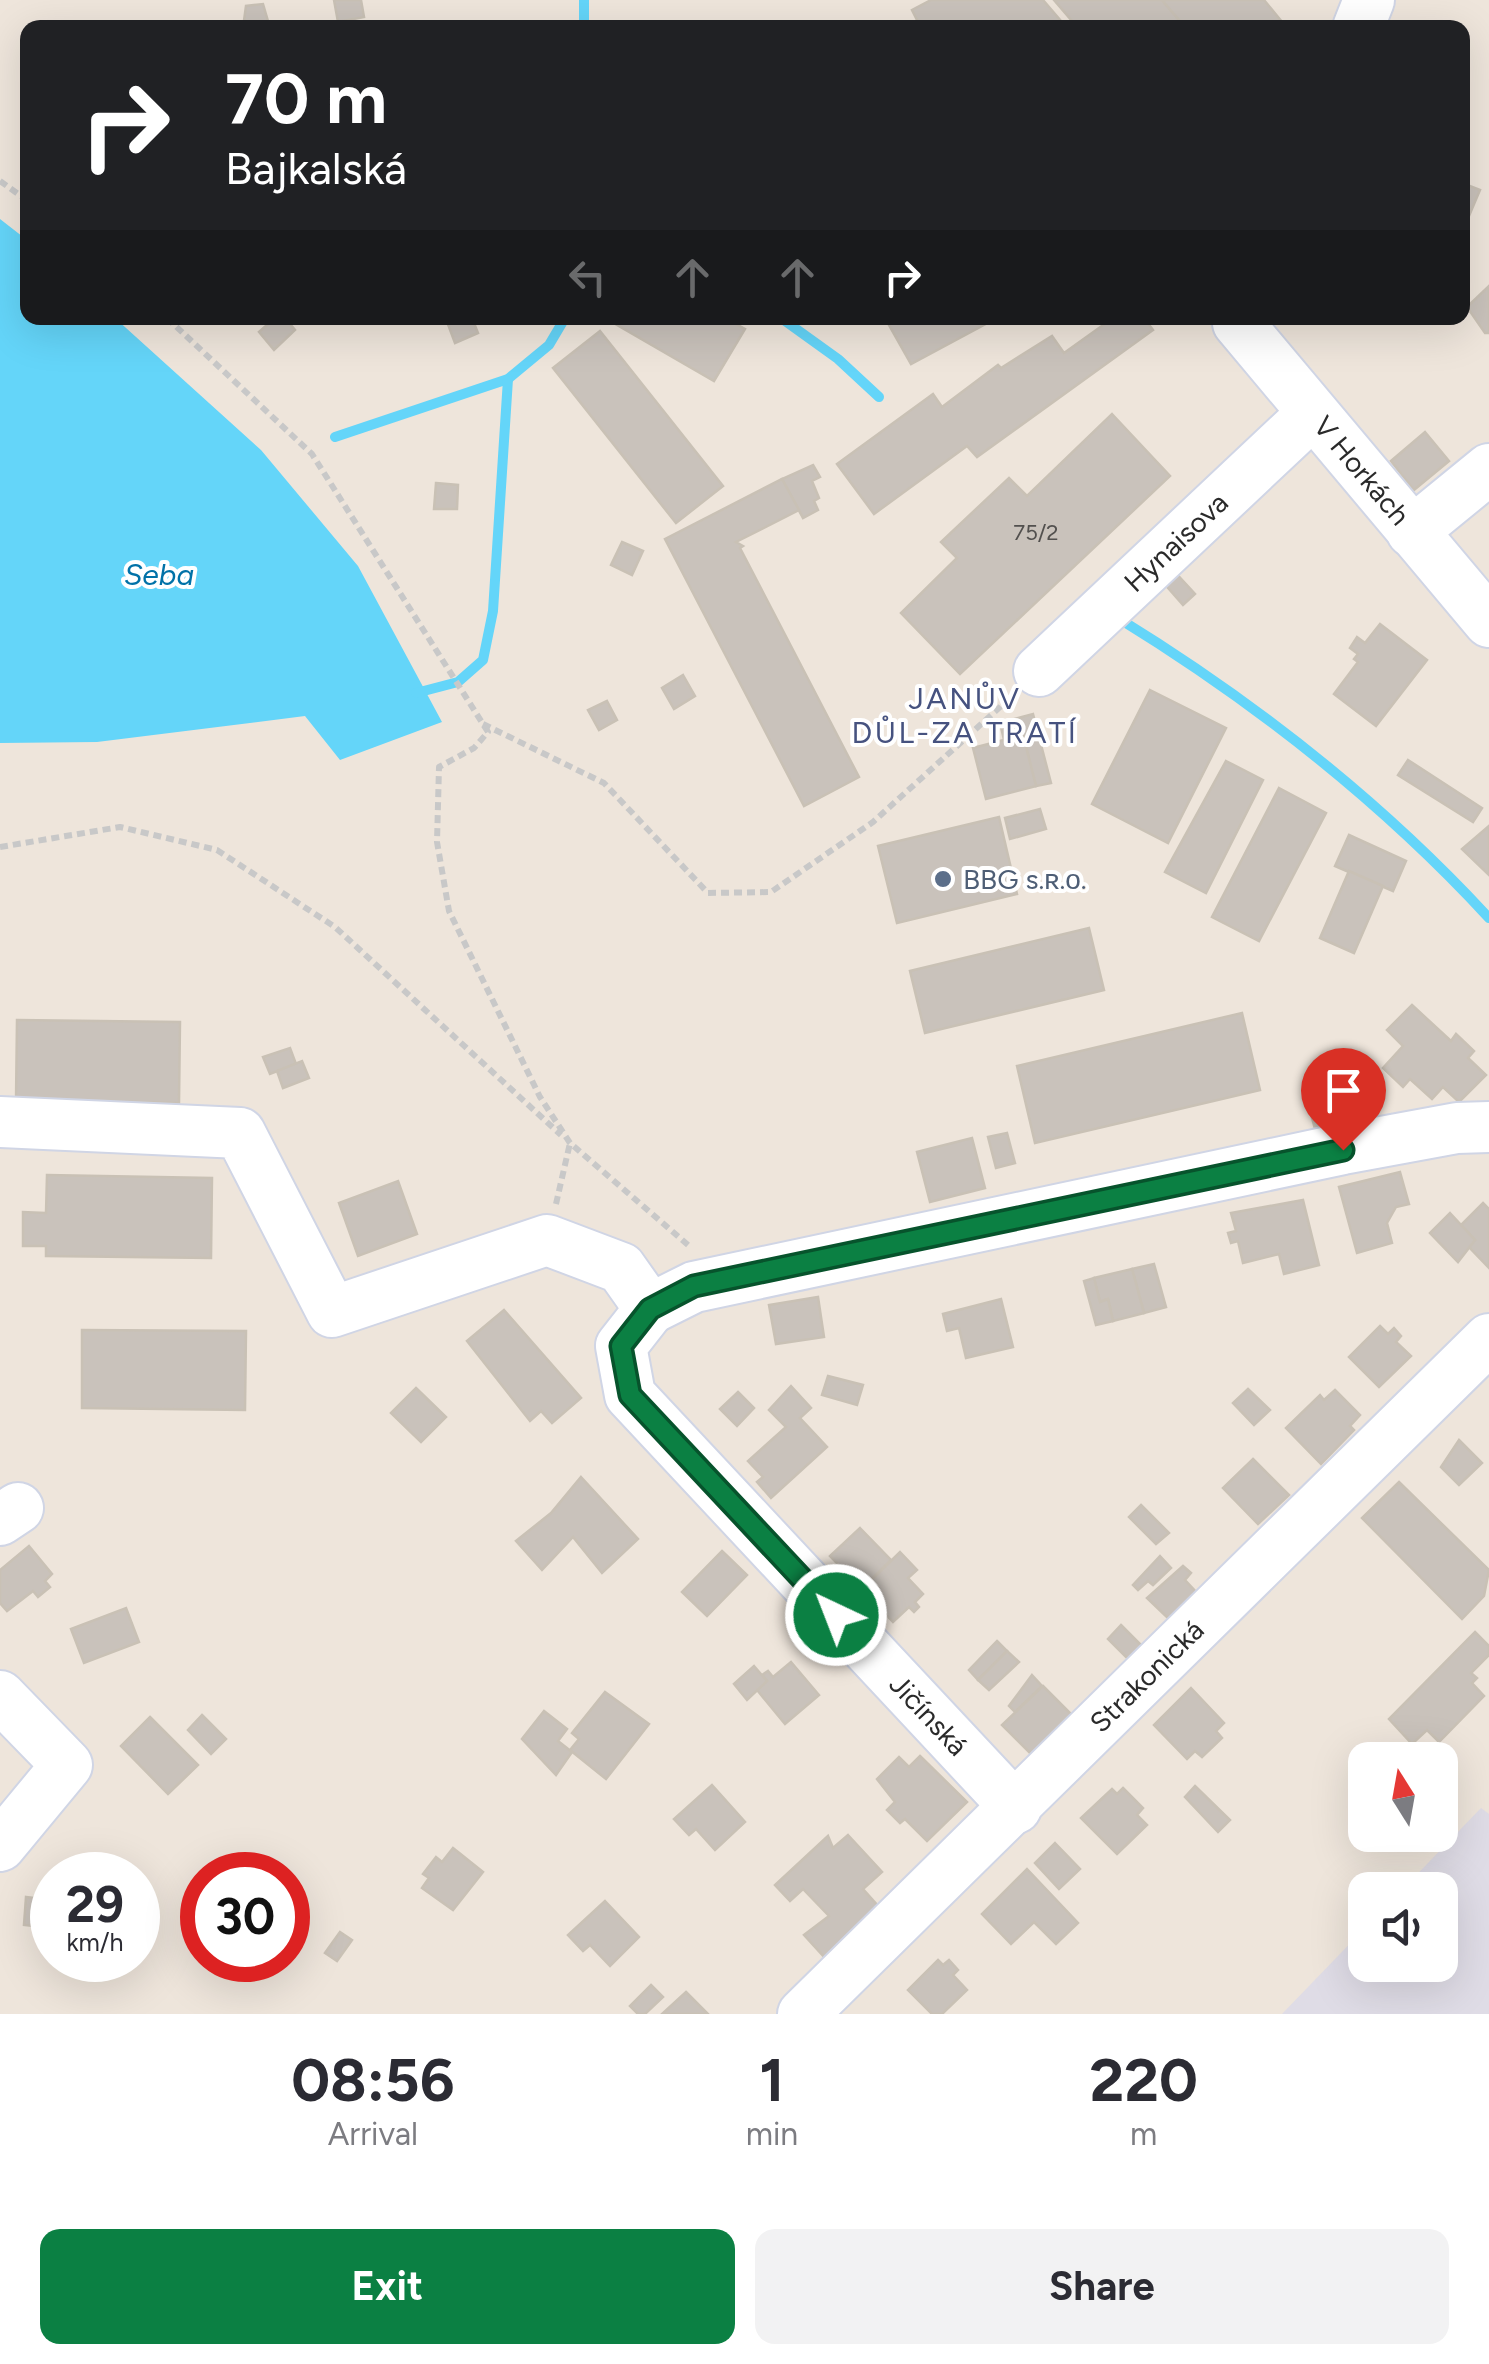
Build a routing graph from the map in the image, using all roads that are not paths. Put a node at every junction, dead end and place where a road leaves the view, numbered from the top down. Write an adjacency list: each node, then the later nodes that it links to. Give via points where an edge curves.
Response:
1 (1239, 325): 2 (street, V Horkách)
2 (1312, 414): 4 (street, V Horkách); 6 (street, Hynaisova)
3 (1489, 469): 4 (street)
4 (1412, 532): 5 (street, V Horkách)
5 (1489, 622)
6 (1039, 672)
7 (0, 1122): 9 (street, via 240,1133 332,1312 547,1240 621,1268)
8 (1489, 1127): 9 (street, via 1343,1150 694,1286)
9 (650, 1309): 12 (street, Jičínská, via 621,1346 630,1395)
10 (1489, 1338): 12 (street, Strakonická)
11 (0, 1696): 13 (street, via 67,1765)
12 (1016, 1808): 14 (street, Strakonická)
13 (0, 1846)
14 (803, 2014)

